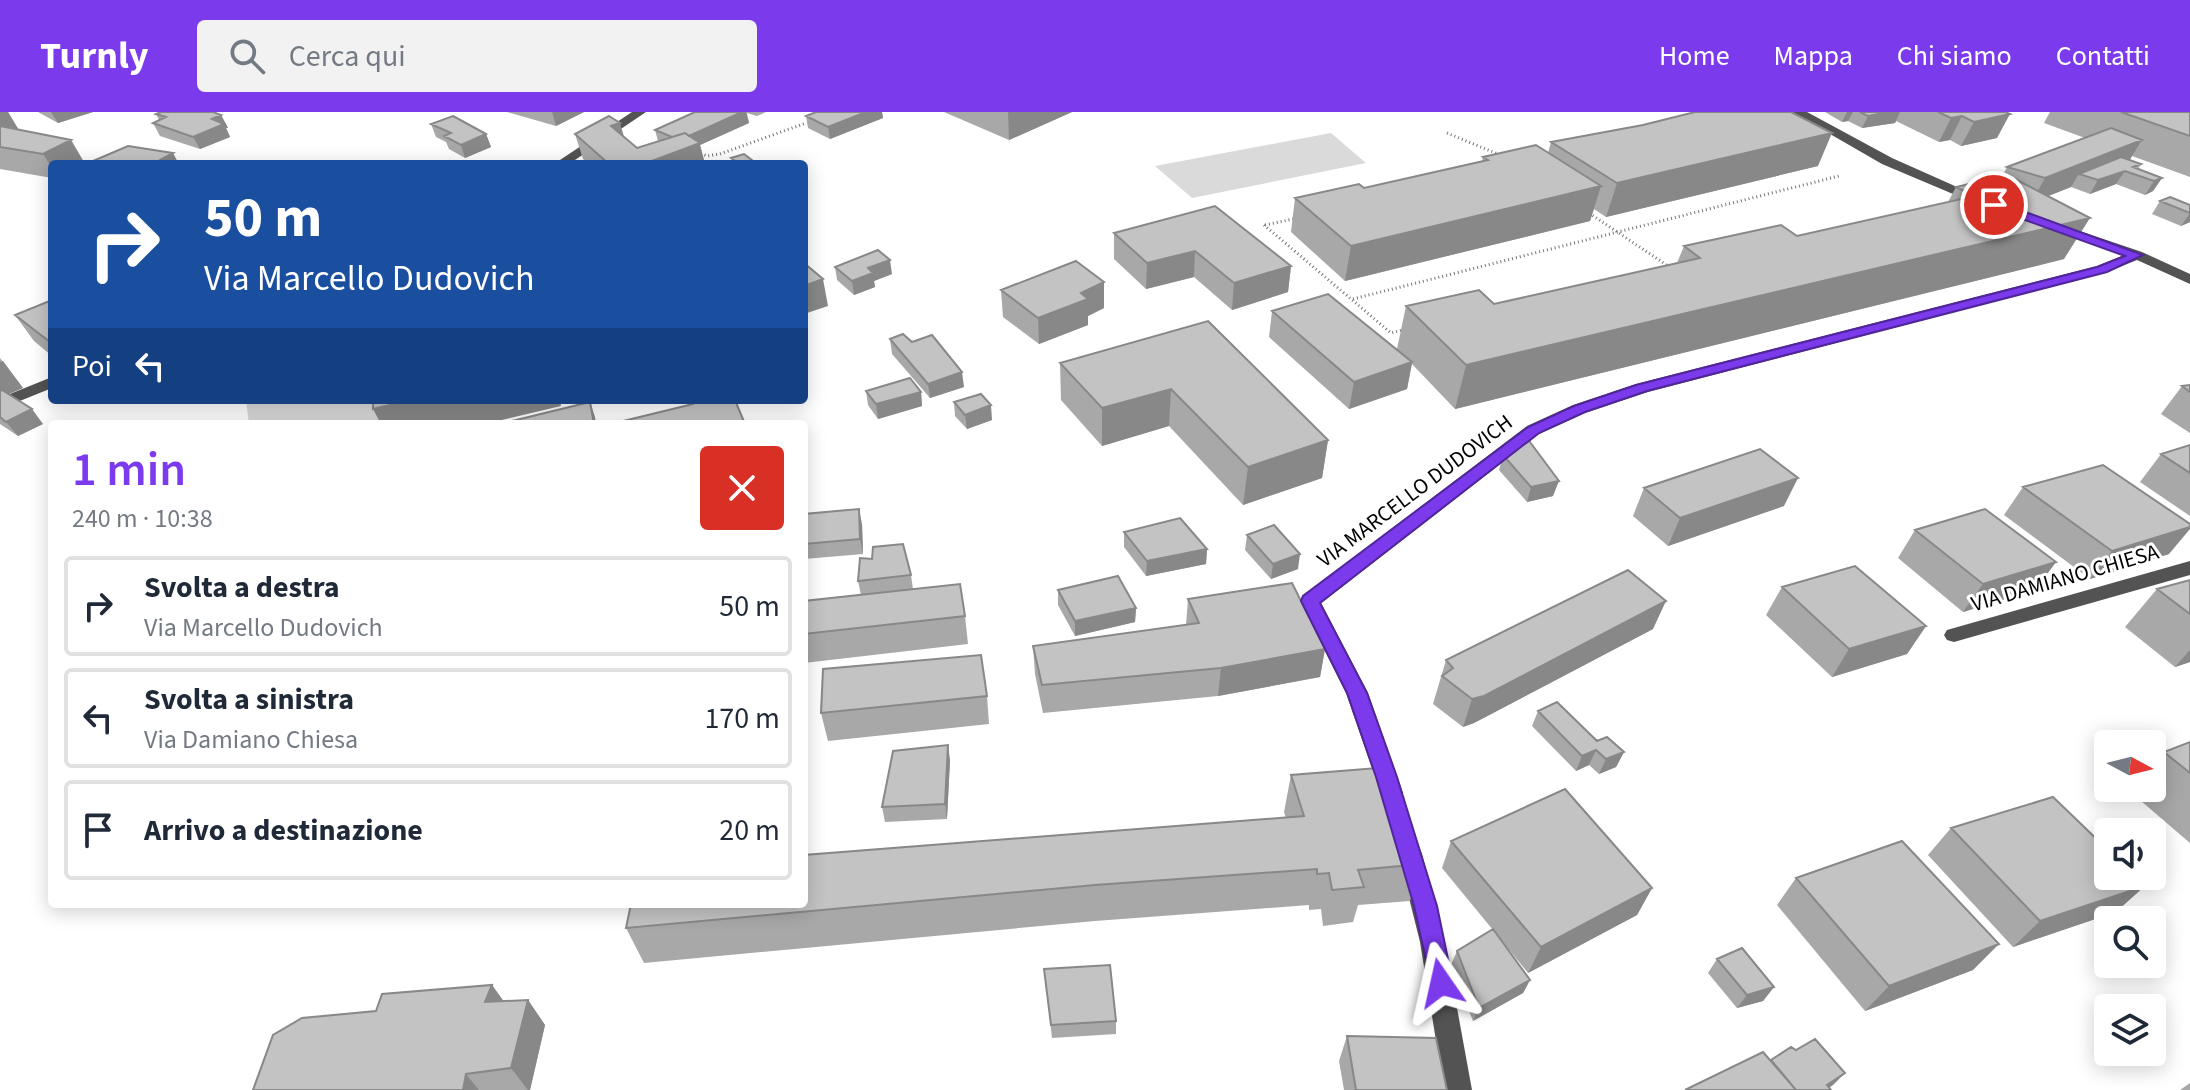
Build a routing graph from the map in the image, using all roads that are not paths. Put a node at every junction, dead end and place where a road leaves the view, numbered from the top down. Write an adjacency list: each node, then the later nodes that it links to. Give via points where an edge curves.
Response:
1 (640, 112): 3 (street)
2 (1798, 112): 4 (street, via 1887,161)
3 (566, 160)
4 (1989, 203)
5 (2032, 218): 6 (street)
6 (2137, 255): 7 (street); 12 (street, VIA MARCELLO DUDOVICH, via 2102,269 1642,388 1533,430 1310,601 1357,693)
7 (2190, 280)
8 (48, 384): 9 (street)
9 (0, 404)
10 (2190, 568): 11 (street, VIA DAMIANO CHIESA)
11 (1954, 635)
12 (1395, 806)
13 (1404, 835): 14 (street, via 1426,906)
14 (1458, 1090)

